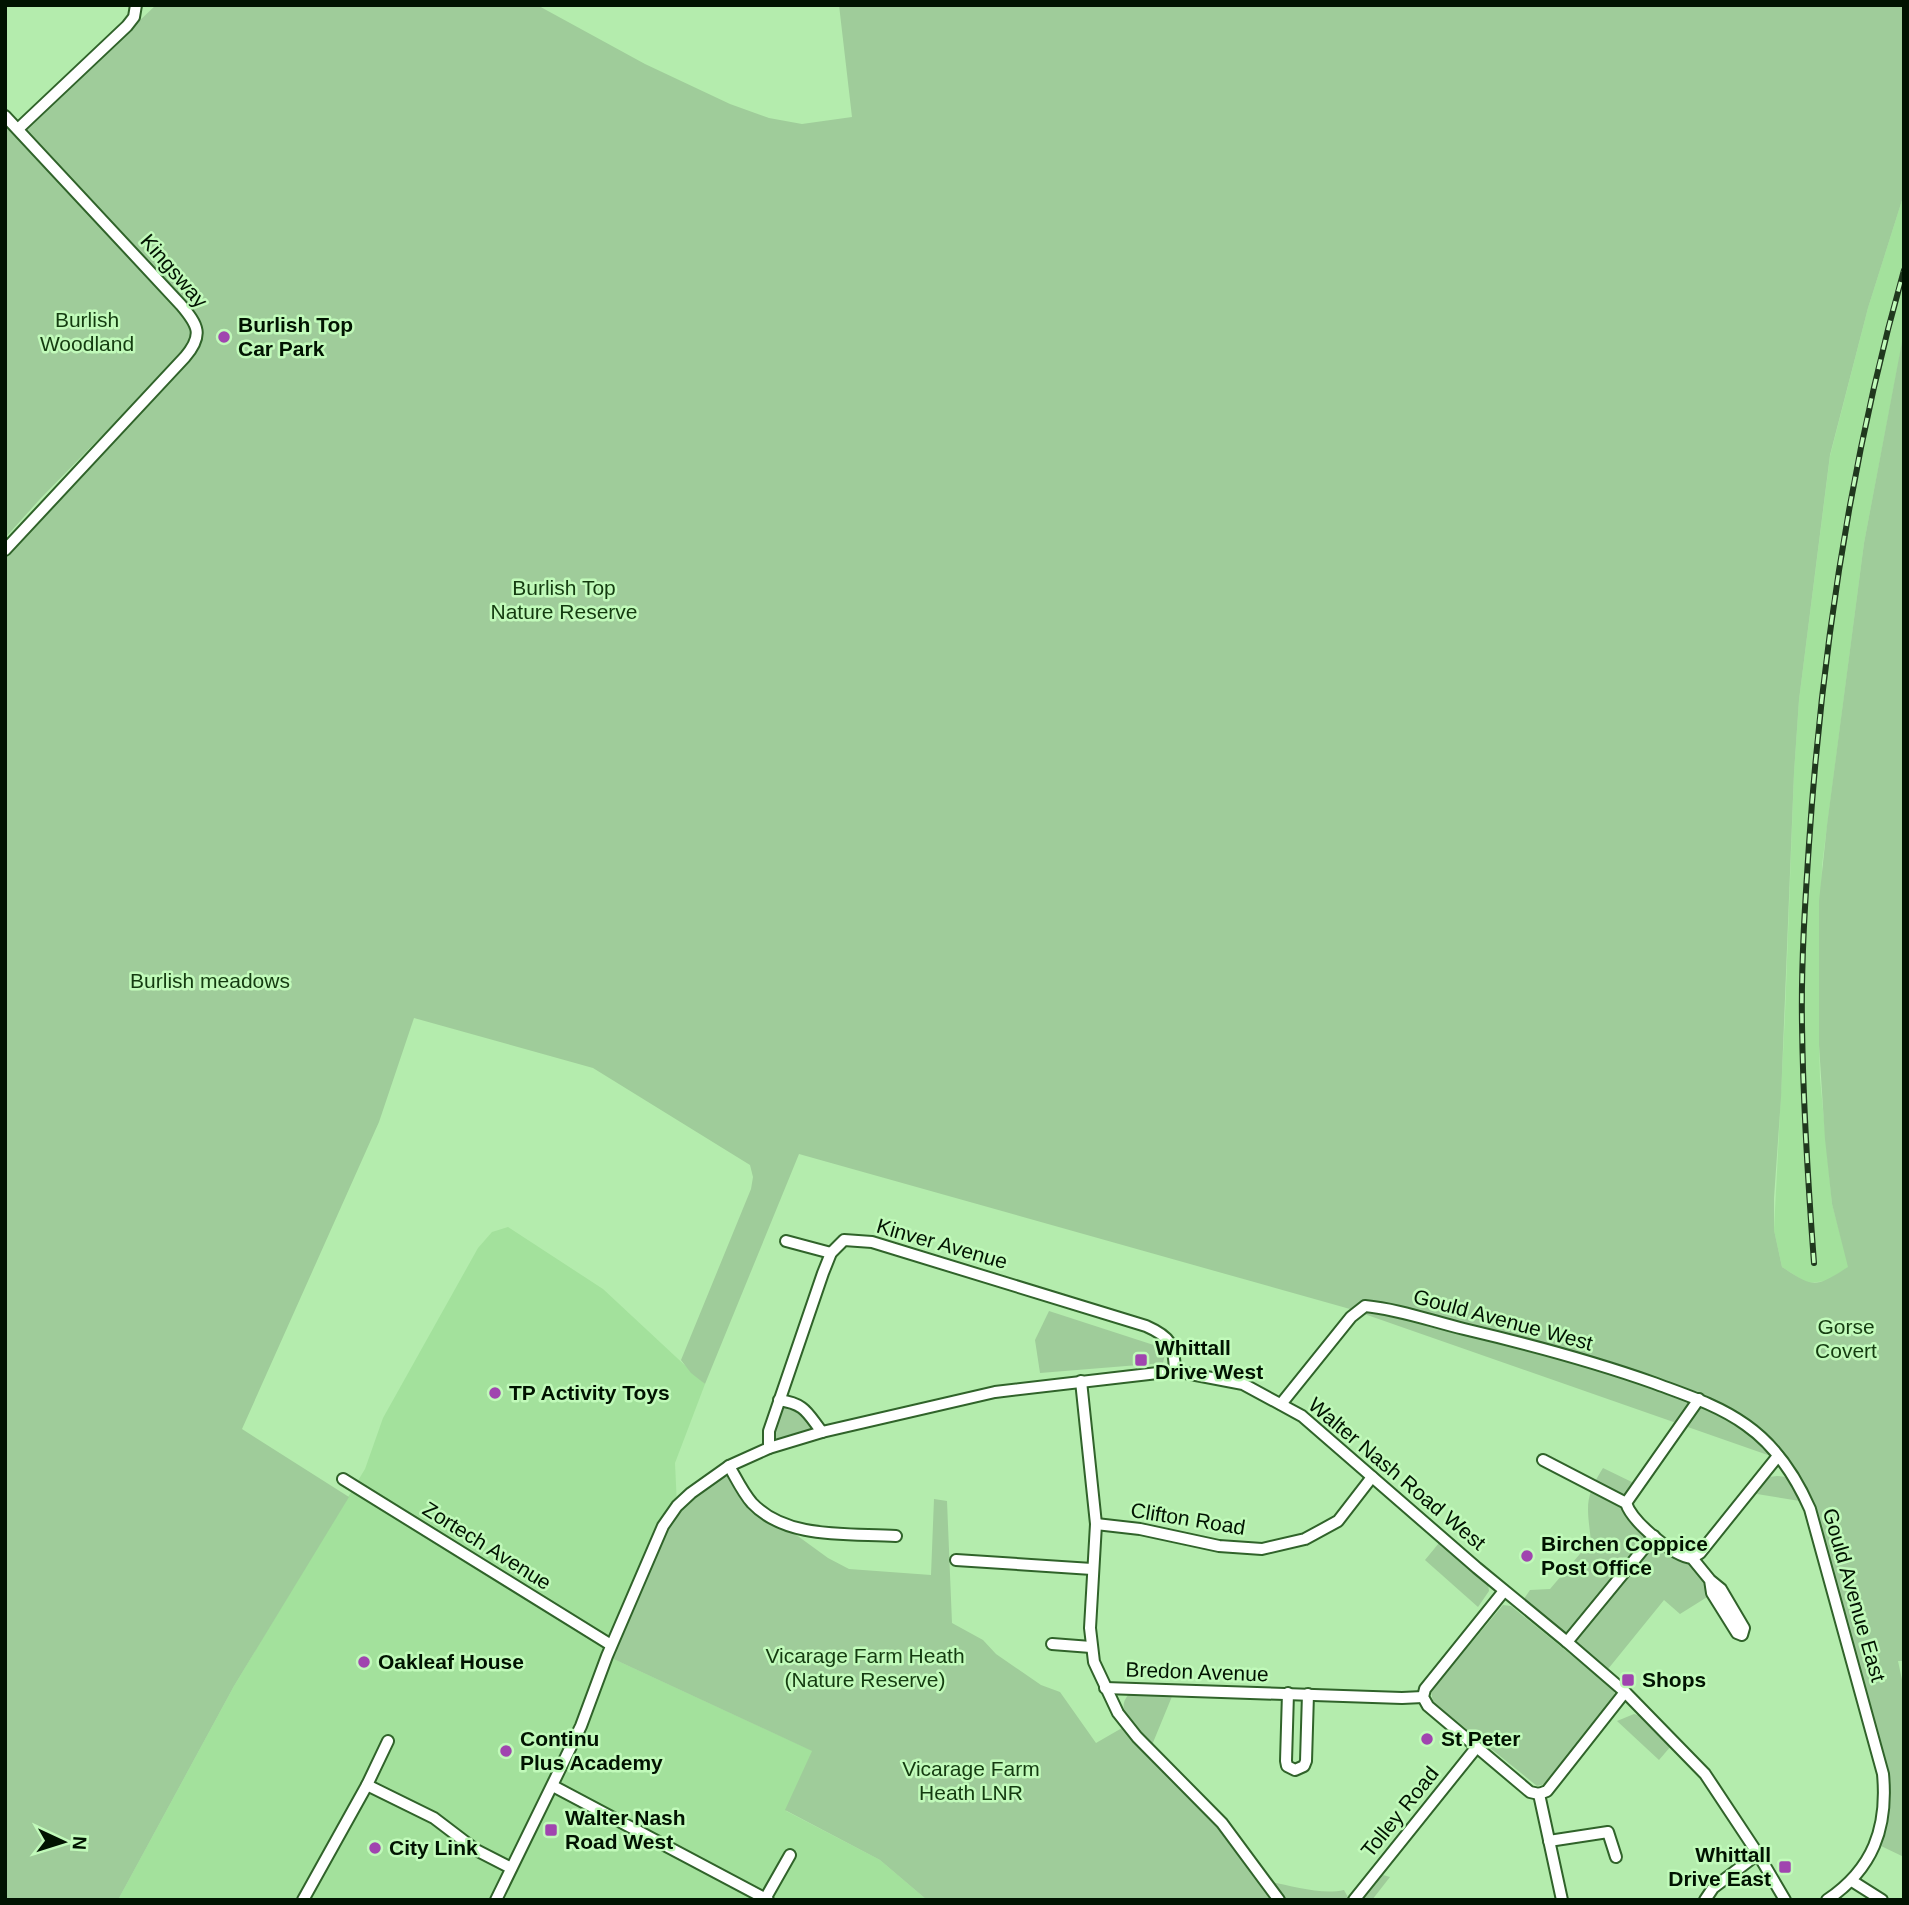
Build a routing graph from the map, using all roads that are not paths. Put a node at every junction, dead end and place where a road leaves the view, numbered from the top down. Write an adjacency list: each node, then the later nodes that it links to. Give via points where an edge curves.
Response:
1 (136, 5): 3 (street, via 127,26)
2 (5, 116): 3 (street, Kingsway)
3 (18, 129): 4 (street, Kingsway, via 181,305 192,318 197,340)
4 (5, 550)
5 (786, 1241): 6 (street)
6 (831, 1253): 7 (street, Kinver Avenue, via 844,1240 872,1242 1146,1325 1168,1339); 10 (street)
7 (1175, 1371): 8 (street, Walter Nash Road West); 11 (street, Walter Nash Road West, via 1243,1384)
8 (1081, 1381): 13 (street, Walter Nash Road West, via 995,1392); 21 (street)
9 (1699, 1399): 11 (street, Gould Avenue West, via 1520,1342 1365,1306); 12 (street, Gould Avenue West); 20 (street)
10 (779, 1400): 13 (street, via 806,1409); 14 (street)
11 (1281, 1404): 18 (street, Walter Nash Road West, via 1302,1416)
12 (1748, 1426): 15 (street, Gould Avenue East)
13 (822, 1432): 14 (street, Walter Nash Road West)
14 (769, 1448): 17 (street, Walter Nash Road West)
15 (1778, 1455): 24 (street); 48 (street, Gould Avenue East, via 1800,1487 1815,1526 1883,1774 1885,1806 1880,1832)
16 (1543, 1460): 20 (street)
17 (729, 1466): 22 (street, via 751,1502 780,1523 815,1531); 31 (street, Walter Nash Road West, via 691,1493 663,1526)
18 (1372, 1477): 21 (street, Clifton Road, via 1338,1521 1305,1539 1262,1549); 28 (street, Walter Nash Road West)
19 (343, 1479): 31 (street, Zortech Avenue)
20 (1626, 1503): 23 (street, via 1629,1512)
21 (1096, 1524): 26 (street)
22 (896, 1536)
23 (1654, 1536): 24 (street); 29 (street)
24 (1692, 1558): 27 (street)
25 (956, 1560): 26 (street)
26 (1092, 1569): 32 (street)
27 (1710, 1580)
28 (1504, 1591): 29 (street, Walter Nash Road West); 37 (street)
29 (1567, 1642): 34 (street, Walter Nash Road West)
30 (1052, 1644): 32 (street)
31 (611, 1646): 41 (street, Walter Nash Road West)
32 (1091, 1647): 33 (street)
33 (1105, 1688): 35 (street, Bredon Avenue); 52 (street, via 1137,1737 1222,1823)
34 (1625, 1692): 42 (street, via 1547,1791); 44 (street, Walter Nash Road West, via 1705,1773)
35 (1288, 1693): 36 (street, Bredon Avenue); 36 (street, Bredon Avenue, via 1286,1761 1295,1770 1306,1761)
36 (1308, 1694): 37 (street, Bredon Avenue)
37 (1423, 1697): 39 (street)
38 (388, 1741): 40 (street)
39 (1476, 1748): 42 (street); 53 (street, Tolley Road)
40 (367, 1785): 47 (street, via 434,1818 476,1850); 50 (street)
41 (553, 1786): 47 (street, Walter Nash Road West); 49 (street)
42 (1539, 1794): 43 (street)
43 (1549, 1841): 46 (street, via 1608,1832); 54 (street)
44 (1758, 1854): 55 (street, via 1713,1888); 56 (street, Walter Nash Road West)
45 (790, 1855): 49 (street)
46 (1616, 1857)
47 (511, 1868): 51 (street, Walter Nash Road West)
48 (1852, 1881): 57 (street, Gould Avenue East); 58 (street)
49 (766, 1899)
50 (303, 1900)
51 (496, 1900)
52 (1279, 1900)
53 (1354, 1900)
54 (1562, 1900)
55 (1705, 1900)
56 (1785, 1900)
57 (1827, 1900)
58 (1882, 1900)

